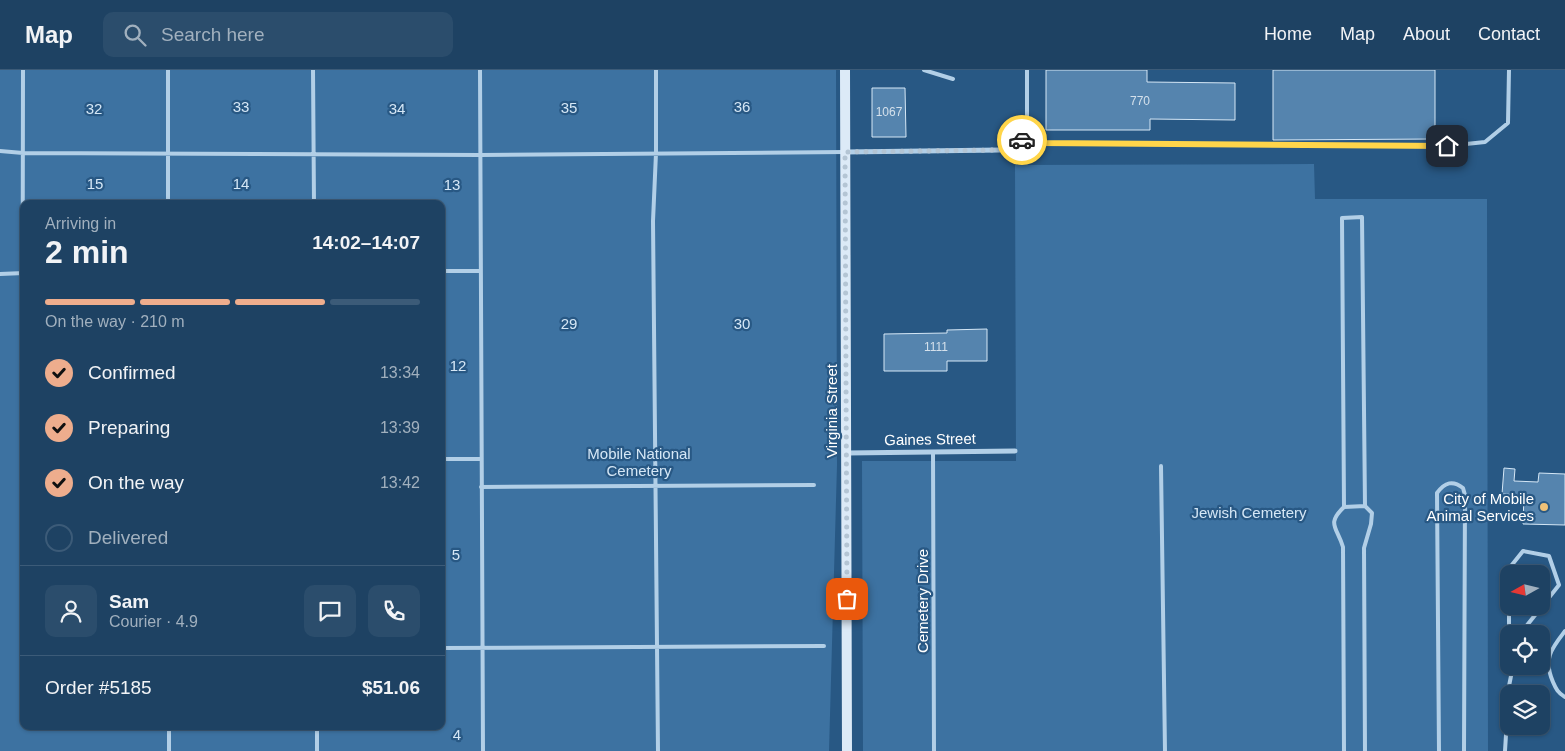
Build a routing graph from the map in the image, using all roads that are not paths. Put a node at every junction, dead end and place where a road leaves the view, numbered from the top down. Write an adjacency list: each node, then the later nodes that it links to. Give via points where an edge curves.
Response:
1 (23, 70): 15 (lane)
2 (168, 70): 16 (lane)
3 (313, 70): 18 (lane)
4 (480, 70): 19 (lane)
5 (656, 70): 17 (lane)
6 (845, 70): 14 (street, Virginia Street)
7 (924, 70): 10 (lane)
8 (1027, 70): 11 (lane)
9 (1510, 70): 11 (lane, via 1508,124 1485,142 1447,146 1040,143)
10 (953, 79)
11 (1027, 137): 12 (lane)
12 (1000, 150): 14 (street)
13 (0, 152): 15 (lane)
14 (845, 152): 17 (lane); 29 (street, Virginia Street)
15 (23, 153): 16 (lane); 20 (lane)
16 (168, 153): 18 (lane); 21 (lane)
17 (656, 153): 19 (lane); 33 (lane, via 653,221)
18 (313, 154): 19 (lane); 22 (lane)
19 (480, 155): 24 (lane)
20 (23, 200)
21 (168, 200)
22 (314, 200)
23 (445, 271): 24 (lane)
24 (480, 271): 31 (lane)
25 (20, 273): 26 (lane)
26 (0, 274)
27 (1015, 451): 28 (street, Gaines Street)
28 (933, 452): 29 (street, Gaines Street); 56 (lane, Cemetery Drive)
29 (846, 453): 55 (street, Virginia Street)
30 (445, 459): 31 (lane)
31 (481, 459): 35 (lane)
32 (1161, 466): 57 (lane)
33 (656, 485): 34 (lane); 35 (lane); 43 (lane)
34 (814, 485)
35 (481, 487): 46 (lane)
36 (1366, 506): 37 (lane); 37 (lane, via 1362,217 1342,218); 59 (lane, via 1372,513 1364,548)
37 (1344, 507): 58 (lane, via 1335,515 1334,523 1343,547)
38 (1512, 565): 39 (lane, via 1523,550 1549,556 1559,585)
39 (1550, 596)
40 (1535, 615): 41 (lane)
41 (1527, 625)
42 (1565, 631): 48 (lane, via 1552,649 1547,669 1557,692)
43 (657, 646): 44 (lane); 46 (lane); 54 (lane)
44 (824, 646)
45 (445, 648): 46 (lane)
46 (482, 648): 53 (lane)
47 (1511, 675): 62 (lane)
48 (1565, 697)
49 (169, 730): 51 (lane)
50 (317, 730): 52 (lane)
51 (169, 751)
52 (317, 751)
53 (483, 751)
54 (658, 751)
55 (847, 751)
56 (934, 751)
57 (1165, 751)
58 (1344, 751)
59 (1365, 751)
60 (1439, 751): 61 (lane, via 1437,493 1447,483 1463,488 1465,495)
61 (1464, 751)
62 (1505, 751)

